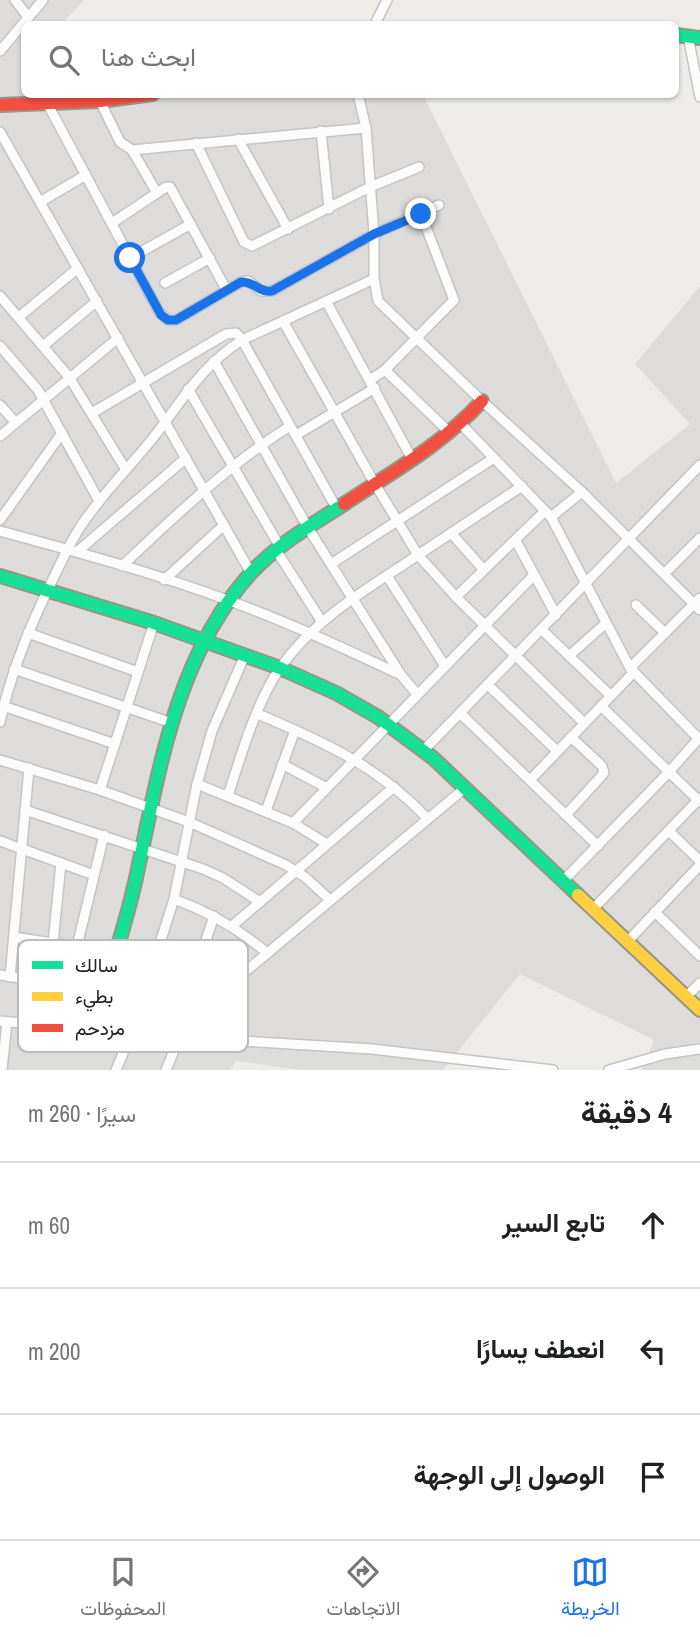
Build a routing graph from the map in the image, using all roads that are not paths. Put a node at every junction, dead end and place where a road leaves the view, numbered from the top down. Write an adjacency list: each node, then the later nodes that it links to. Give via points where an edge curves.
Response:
1 (15, 0): 4 (street)
2 (43, 0): 4 (street)
3 (387, 0): 6 (street)
4 (28, 17): 5 (street)
5 (25, 21)
6 (376, 21)
7 (21, 26): 9 (street)
8 (688, 36): 10 (street)
9 (0, 51)
10 (700, 97)
11 (123, 98): 13 (street)
12 (359, 98): 16 (street)
13 (100, 101): 14 (street); 21 (street, via 120,142)
14 (47, 103): 15 (street); 23 (street)
15 (0, 105)
16 (366, 128): 17 (street); 24 (street)
17 (321, 131): 19 (street); 28 (street)
18 (0, 132): 26 (street)
19 (238, 139): 20 (street); 32 (street)
20 (196, 143): 21 (street); 32 (street, via 247,246)
21 (132, 150): 25 (street)
22 (419, 167): 24 (street)
23 (86, 175): 26 (street); 30 (street)
24 (370, 187): 28 (street); 33 (street)
25 (157, 193): 30 (street); 31 (street, via 170,187)
26 (40, 202): 36 (street)
27 (439, 205): 29 (street)
28 (329, 209): 32 (street)
29 (421, 214): 33 (street); 46 (street, via 454,300)
30 (112, 223): 34 (street)
31 (191, 224): 34 (street); 35 (street)
32 (288, 229)
33 (374, 234): 37 (street); 39 (street, via 272,291 261,291 248,281)
34 (130, 258): 39 (street, via 168,320 176,320)
35 (210, 258): 38 (street); 39 (street)
36 (78, 268): 41 (street); 43 (street)
37 (374, 279): 42 (street); 46 (street, via 378,301)
38 (164, 283)
39 (226, 289)
40 (0, 296): 43 (street)
41 (97, 301): 45 (street); 49 (street)
42 (326, 301): 44 (street); 54 (street)
43 (19, 317): 49 (street)
44 (283, 321): 47 (street); 59 (street)
45 (118, 338): 52 (street); 53 (street)
46 (418, 338): 51 (street); 57 (street)
47 (242, 340): 50 (street); 53 (street, via 236,333 226,334); 64 (street)
48 (0, 346): 56 (street)
49 (43, 346): 52 (street)
50 (214, 360): 55 (street); 69 (street)
51 (385, 370): 54 (street); 66 (street)
52 (69, 377): 56 (street); 60 (street)
53 (144, 383): 60 (street); 62 (street)
54 (372, 384): 59 (street); 72 (street)
55 (188, 389): 62 (street); 74 (street)
56 (43, 399): 61 (street); 65 (street)
57 (482, 401): 63 (street); 79 (street)
58 (0, 405): 61 (street)
59 (334, 412): 67 (street); 76 (street)
60 (92, 413): 75 (street)
61 (15, 422): 68 (street)
62 (166, 422): 70 (street); 75 (street)
63 (461, 424): 66 (street); 71 (street)
64 (290, 426): 67 (street); 69 (street)
65 (62, 433): 80 (street); 83 (street)
66 (450, 433): 72 (street)
67 (296, 435): 81 (street)
68 (0, 436)
69 (261, 444): 74 (street); 86 (street)
70 (186, 458): 78 (street); 93 (street)
71 (494, 458): 77 (street); 84 (street)
72 (412, 459): 76 (street)
73 (700, 465): 90 (street)
74 (233, 467): 78 (street); 92 (street)
75 (126, 470): 80 (street)
76 (375, 484): 81 (street); 84 (street)
77 (522, 486): 82 (street); 88 (street)
78 (204, 489): 85 (street); 96 (street)
79 (582, 492): 82 (street); 90 (street)
80 (99, 501): 93 (street, via 82,524)
81 (337, 509): 86 (street)
82 (548, 514): 91 (street); 104 (street)
83 (0, 520)
84 (398, 521): 94 (street); 95 (street)
85 (224, 525): 98 (street); 103 (street)
86 (308, 528): 92 (street); 95 (street)
87 (0, 531): 93 (street)
88 (451, 533): 94 (street); 97 (street)
89 (700, 538): 99 (street)
90 (629, 540): 99 (street); 104 (street)
91 (516, 541): 97 (street); 100 (street)
92 (278, 549): 98 (street); 112 (street)
93 (72, 551): 96 (street); 105 (street)
94 (418, 555): 102 (street); 106 (street)
95 (331, 564): 107 (street)
96 (122, 566): 103 (street)
97 (484, 570): 106 (street)
98 (251, 573): 108 (street)
99 (664, 574): 109 (street)
100 (534, 575): 111 (street); 115 (street)
101 (0, 576): 105 (street)
102 (387, 576): 107 (street); 124 (street)
103 (164, 580): 108 (street)
104 (586, 586): 111 (street); 114 (street)
105 (48, 589): 113 (street); 117 (street)
106 (456, 597): 115 (street)
107 (352, 598): 112 (street); 129 (street)
108 (228, 600): 118 (street); 120 (street)
109 (698, 604): 119 (street)
110 (636, 605): 119 (street)
111 (556, 615): 116 (street)
112 (322, 622): 118 (street)
113 (154, 623): 120 (street); 128 (street)
114 (606, 623): 122 (street); 127 (street)
115 (484, 626): 123 (street); 124 (street)
116 (542, 630): 122 (street); 123 (street)
117 (28, 633): 126 (street); 128 (street)
118 (310, 633): 125 (street); 129 (street)
119 (665, 633): 127 (street)
120 (205, 641): 121 (street); 139 (street)
121 (245, 655): 125 (street); 154 (street, via 212,731)
122 (569, 656): 132 (street)
123 (515, 657): 130 (street); 140 (street)
124 (445, 666): 131 (street)
125 (280, 668): 137 (street); 141 (street, via 336,693)
126 (15, 669): 133 (street); 135 (street)
127 (632, 670): 132 (street); 144 (street)
128 (138, 672): 135 (street)
129 (401, 675): 131 (street)
130 (488, 685): 136 (street); 147 (street)
131 (417, 694): 141 (street)
132 (611, 696): 134 (street)
133 (3, 706): 138 (street); 145 (street)
134 (601, 706): 140 (street); 152 (street)
135 (127, 708): 139 (street); 145 (street)
136 (460, 713): 146 (street); 153 (street)
137 (258, 715): 142 (street); 159 (street)
138 (0, 722)
139 (172, 723): 161 (street)
140 (584, 723): 143 (street)
141 (388, 724): 146 (street); 148 (street)
142 (295, 730): 148 (street); 150 (street)
143 (571, 737): 147 (street); 164 (street, via 604,773)
144 (699, 738): 152 (street)
145 (115, 744): 158 (street)
146 (424, 750): 157 (street)
147 (557, 751): 153 (street)
148 (355, 759): 155 (street); 156 (street)
149 (0, 760): 151 (street)
150 (282, 764): 156 (street); 163 (street)
151 (29, 768): 158 (street); 162 (street)
152 (669, 772): 160 (street); 172 (street)
153 (530, 780): 164 (street)
154 (197, 784): 159 (street); 166 (street)
155 (394, 787): 165 (street); 171 (street)
156 (327, 788): 167 (street)
157 (465, 788): 165 (street); 180 (street)
158 (100, 790): 161 (street)
159 (228, 796): 163 (street)
160 (699, 800): 168 (street)
161 (150, 808): 166 (street); 173 (street)
162 (25, 810): 169 (street); 174 (street)
163 (266, 811): 167 (street)
164 (566, 815): 172 (street)
165 (428, 819): 182 (street)
166 (189, 822): 175 (street); 178 (street)
167 (293, 823): 171 (street)
168 (669, 831): 177 (street); 184 (street)
169 (104, 835): 173 (street); 179 (street)
170 (0, 841): 174 (street)
171 (327, 844): 178 (street)
172 (598, 846): 180 (street)
173 (143, 848): 175 (street); 192 (street)
174 (22, 849): 176 (street); 188 (street)
175 (182, 861): 181 (street); 183 (street, via 223,878)
176 (61, 863): 179 (street); 190 (street)
177 (700, 863): 185 (street)
178 (296, 870): 182 (street); 183 (street)
179 (94, 875): 191 (street)
180 (563, 881): 184 (street)
181 (174, 899): 186 (street); 193 (street)
182 (330, 900): 196 (street)
183 (260, 902): 187 (street)
184 (593, 909): 195 (street)
185 (655, 912): 195 (street); 197 (street)
186 (214, 916): 187 (street); 194 (street)
187 (232, 926): 196 (street)
188 (14, 937): 189 (street); 200 (street)
189 (34, 940)
190 (53, 940)
191 (78, 940)
192 (120, 940)
193 (161, 940)
194 (207, 940)
195 (627, 942): 203 (street)
196 (267, 953): 198 (street)
197 (700, 956)
198 (248, 969)
199 (0, 975): 200 (street)
200 (10, 977): 201 (street)
201 (18, 978)
202 (700, 983): 203 (street)
203 (686, 997): 204 (street)
204 (700, 1010)
205 (3, 1022): 210 (street)
206 (248, 1041): 213 (street, via 372,1049)
207 (700, 1049): 214 (street)
208 (124, 1052): 211 (street)
209 (172, 1052): 212 (street)
210 (2, 1070)
211 (116, 1070)
212 (166, 1070)
213 (553, 1070)
214 (609, 1070)

